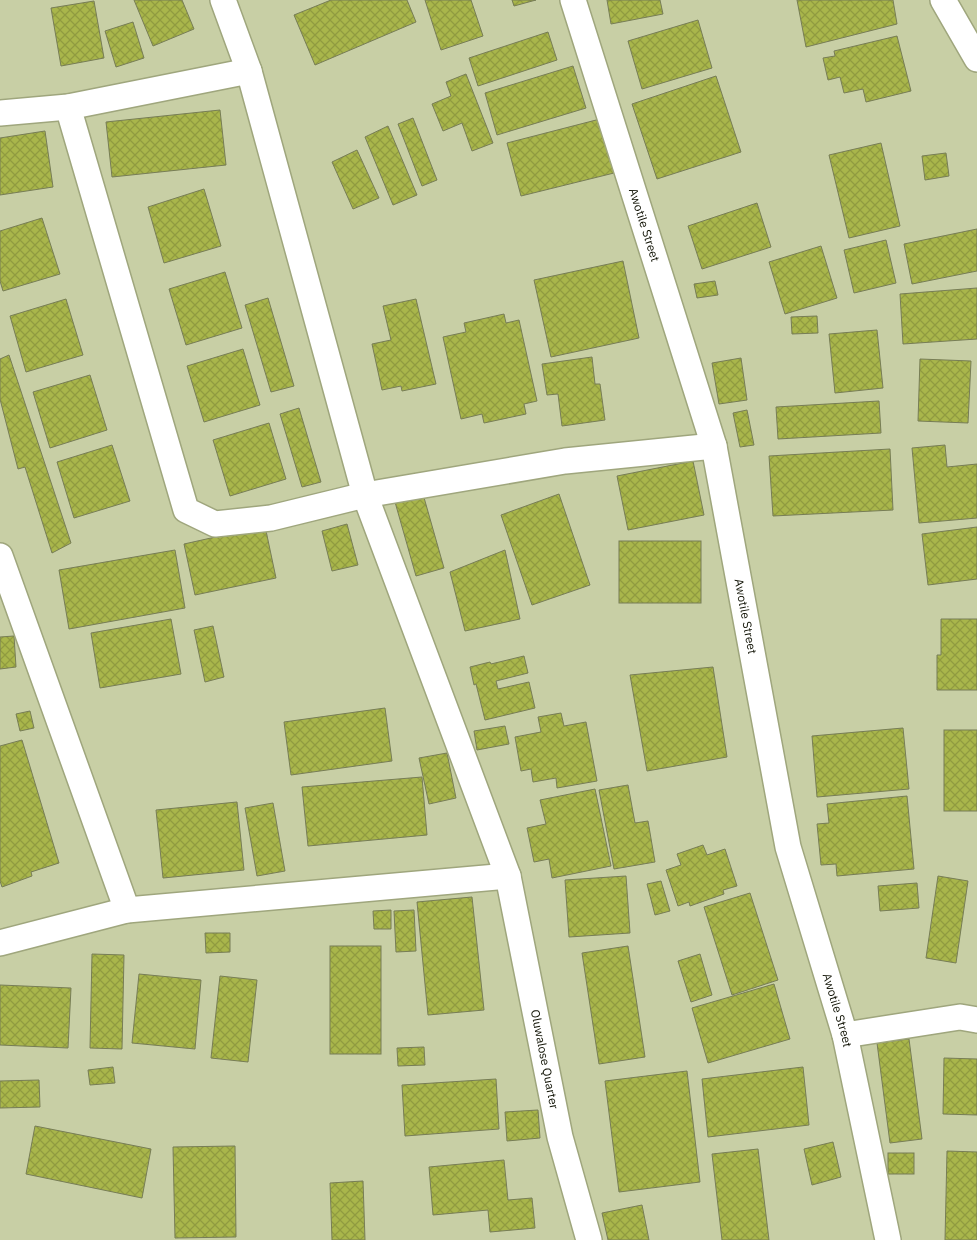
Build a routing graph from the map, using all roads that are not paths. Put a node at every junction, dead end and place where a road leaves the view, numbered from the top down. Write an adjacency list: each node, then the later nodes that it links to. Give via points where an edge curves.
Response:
1 (223, 0): 5 (street, Oluwalose Quarter)
2 (573, 0): 8 (street, Awotile Street)
3 (943, 0): 4 (street)
4 (977, 59)
5 (249, 71): 6 (street); 9 (street, Oluwalose Quarter)
6 (68, 107): 7 (street); 9 (street, via 186,510 215,524 271,518)
7 (0, 113)
8 (714, 446): 9 (street, via 565,460); 15 (street, Awotile Street, via 788,847)
9 (365, 495): 11 (street, Oluwalose Quarter)
10 (0, 556): 12 (street)
11 (508, 876): 12 (street); 16 (street, Oluwalose Quarter, via 560,1137)
12 (127, 910): 13 (street)
13 (0, 943)
14 (977, 1020): 15 (street, via 960,1017)
15 (845, 1035): 17 (street, Awotile Street)
16 (589, 1240)
17 (888, 1240)

